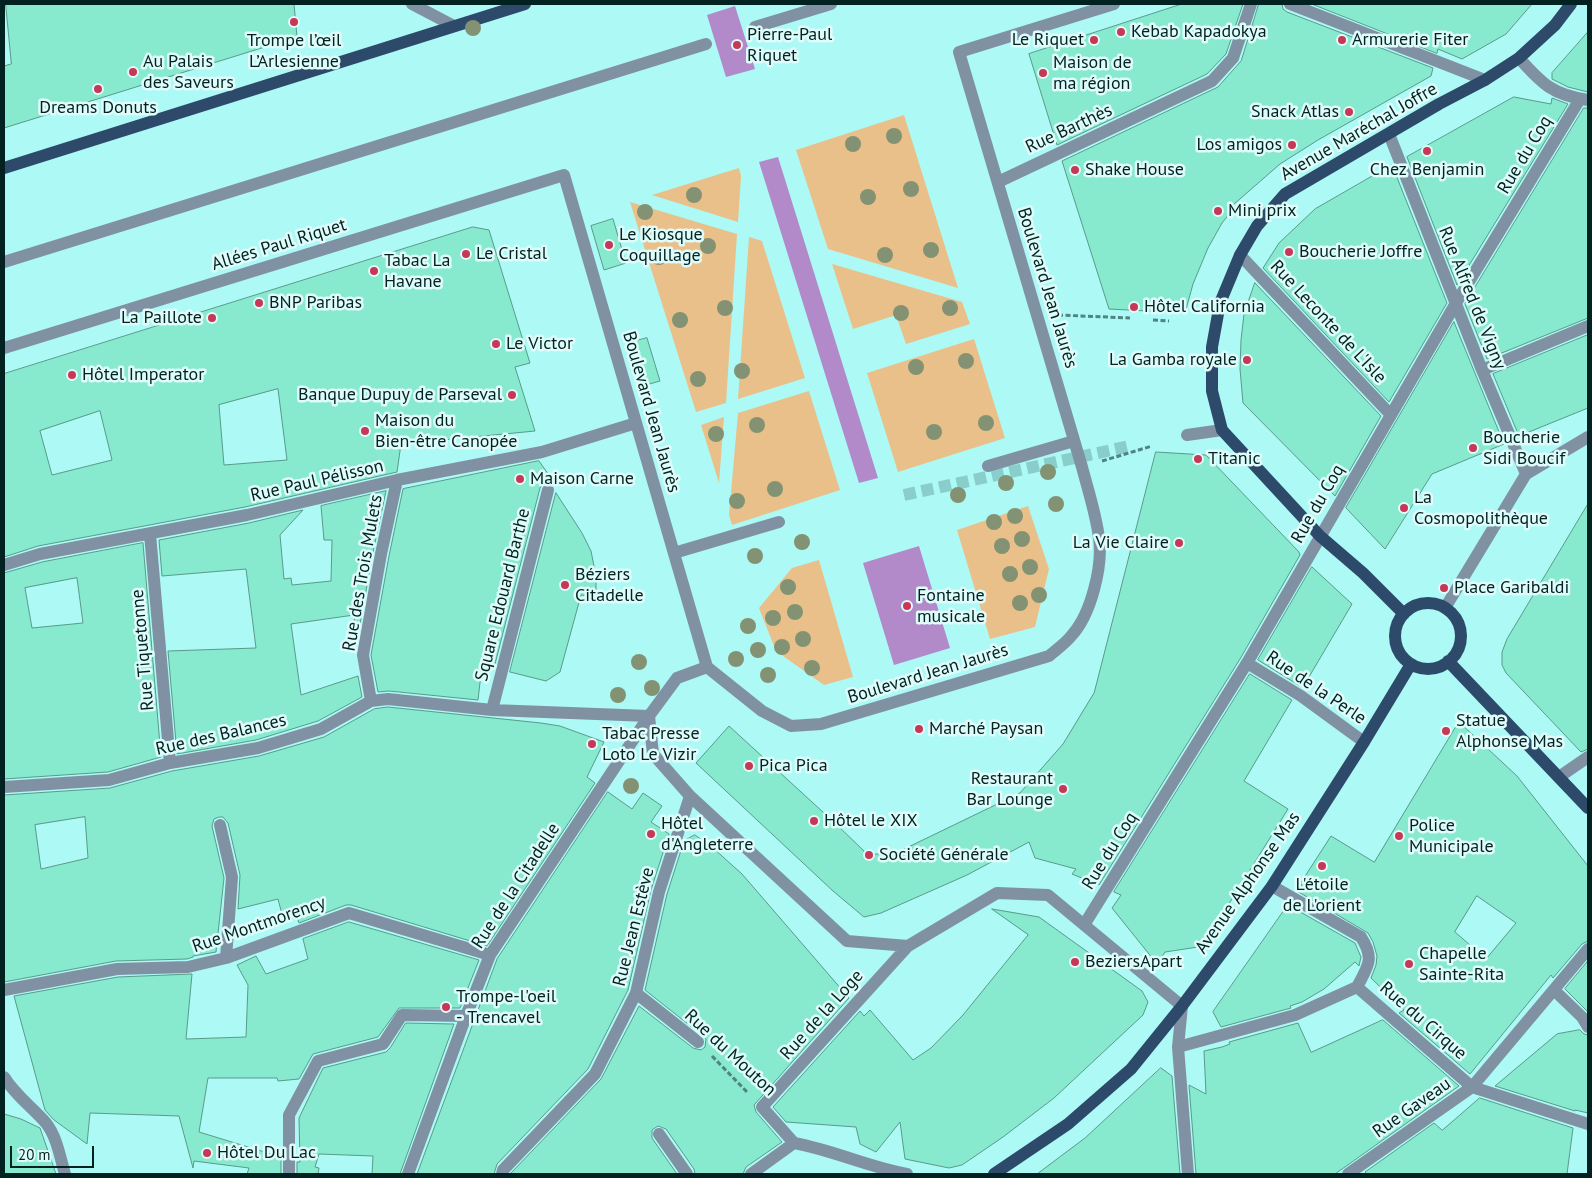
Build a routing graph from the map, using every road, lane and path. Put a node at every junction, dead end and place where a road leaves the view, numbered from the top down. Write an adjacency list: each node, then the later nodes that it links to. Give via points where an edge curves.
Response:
1 (412, 4): 8 (street)
2 (525, 4): 8 (main road)
3 (831, 4): 9 (street)
4 (1114, 4): 17 (street, Boulevard Jean Jaurès, via 959,52)
5 (1251, 4): 17 (street, Rue Barthès, via 1233,58 1212,81)
6 (1290, 4): 12 (street)
7 (1571, 4): 11 (main road, Avenue Maréchal Joffre, via 1555,25)
8 (454, 26): 15 (main road)
9 (755, 27)
10 (706, 44): 19 (street)
11 (1519, 58): 12 (main road, Avenue Maréchal Joffre); 13 (street, via 1542,84)
12 (1485, 80): 14 (main road, Avenue Maréchal Joffre)
13 (1584, 100): 20 (street, Rue du Coq)
14 (1389, 134): 18 (main road, Avenue Maréchal Joffre, via 1285,194 1257,226); 20 (street, Rue Alfred de Vigny)
15 (4, 168)
16 (564, 175): 26 (street, Allées Paul Riquet); 29 (street, Boulevard Jean Jaurès)
17 (998, 182): 21 (street, Boulevard Jean Jaurès)
18 (1240, 255): 28 (street, Rue Leconte de L'Isle); 30 (main road, Avenue Maréchal Joffre, via 1220,303 1212,347 1212,391)
19 (4, 262)
20 (1456, 303): 27 (street, Rue Alfred de Vigny); 28 (street, Rue du Coq)
21 (1037, 314): 22 (path); 33 (street, Boulevard Jean Jaurès)
22 (1130, 318)
23 (1153, 320): 24 (path)
24 (1169, 321)
25 (1588, 326): 27 (street)
26 (4, 348)
27 (1482, 370): 38 (street, Rue Alfred de Vigny)
28 (1390, 414): 43 (street, Rue du Coq)
29 (636, 423): 39 (street, Rue Paul Pélisson, via 542,452); 44 (street, Boulevard Jean Jaurès)
30 (1222, 430): 31 (street); 43 (main road, Avenue Maréchal Joffre)
31 (1187, 435)
32 (1588, 437): 38 (street)
33 (1074, 441): 36 (street); 37 (street, Boulevard Jean Jaurès)
34 (1152, 446): 37 (path)
35 (1588, 448): 38 (street)
36 (988, 466)
37 (1082, 467): 51 (street, Boulevard Jean Jaurès, via 1099,540 1098,574 1089,608 1072,635 1049,656 821,724 791,726 762,711)
38 (1526, 474): 46 (street)
39 (397, 480): 42 (street, Rue Paul Pélisson); 52 (street, Rue des Trois Mulets, via 363,655)
40 (548, 490): 53 (street, Square Edouard Barthe)
41 (779, 522): 44 (street)
42 (150, 534): 45 (street, Rue Paul Pélisson, via 40,554); 57 (street, Rue Tiquetonne)
43 (1320, 536): 47 (main road, Avenue Maréchal Joffre); 49 (street, Rue du Coq)
44 (674, 553): 51 (street, Boulevard Jean Jaurès)
45 (4, 565)
46 (1444, 608): 47 (main road, via 1423,603 1409,608); 48 (main road, via 1456,619 1460,634 1458,649)
47 (1404, 614): 50 (main road, via 1396,626 1395,641 1400,654)
48 (1448, 661): 50 (main road, via 1430,668); 58 (main road)
49 (1247, 663): 55 (street, Rue de la Perle, via 1301,696); 64 (street, Rue du Coq)
50 (1411, 664): 55 (main road, Avenue Alphonse Mas)
51 (707, 667): 54 (street, Rue de la Citadelle, via 677,678)
52 (371, 701): 53 (street, Rue des Balances); 57 (street, Rue des Balances, via 321,729 258,748)
53 (492, 710): 54 (street, Rue des Balances)
54 (648, 716): 60 (street, via 654,754); 67 (street, Rue de la Citadelle)
55 (1364, 742): 63 (main road, Avenue Alphonse Mas)
56 (1588, 757): 58 (street)
57 (170, 763): 59 (street, Rue des Balances, via 109,780)
58 (1559, 777): 61 (main road)
59 (4, 787)
60 (690, 796): 65 (street, via 847,941); 72 (street, Rue Jean Estève, via 659,892)
61 (1588, 808)
62 (220, 825): 68 (street, via 232,877)
63 (1272, 886): 69 (street, via 1361,937 1368,948 1370,962); 73 (main road, Avenue Alphonse Mas)
64 (1084, 925): 65 (street, Rue de la Loge, via 1048,895 997,893); 73 (street, Rue de la Loge)
65 (908, 946): 80 (street, Rue de la Loge)
66 (1588, 950): 71 (street, Rue Gaveau)
67 (490, 955): 68 (street, Rue Montmorency, via 349,912); 74 (street, Rue de la Citadelle)
68 (226, 958): 70 (street, Rue Montmorency, via 188,967 116,969)
69 (1357, 986): 77 (street, Rue du Cirque, via 1294,1014); 79 (street, Rue du Cirque)
70 (4, 990)
71 (1554, 990): 75 (street); 79 (street, Rue Gaveau)
72 (636, 994): 76 (street, Rue du Mouton); 87 (street, Rue Jean Estève, via 595,1074)
73 (1182, 1006): 77 (street); 91 (main road, Avenue Alphonse Mas, via 1131,1069 1068,1124)
74 (466, 1016): 85 (street, via 402,1015 383,1044 318,1060 289,1115); 86 (street, Rue de la Citadelle)
75 (1588, 1027)
76 (698, 1042): 80 (path, Rue du Mouton)
77 (1178, 1047): 92 (street)
78 (4, 1077): 84 (street, via 47,1124 57,1144)
79 (1472, 1087): 81 (street, Rue du Cirque); 93 (street, Rue Gaveau)
80 (762, 1107): 83 (street, Rue du Mouton)
81 (1588, 1124)
82 (658, 1134): 88 (street)
83 (794, 1143): 89 (street); 90 (street, via 815,1146 883,1170)
84 (65, 1174)
85 (289, 1174)
86 (408, 1174)
87 (502, 1174)
88 (687, 1174)
89 (751, 1174)
90 (907, 1174)
91 (994, 1174)
92 (1188, 1174)
93 (1348, 1174)

